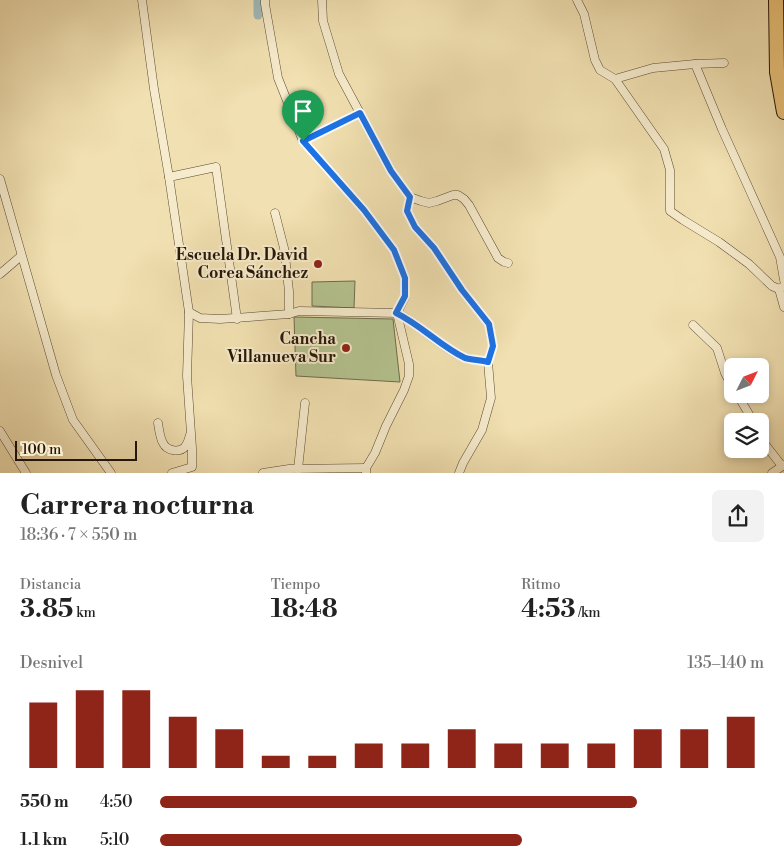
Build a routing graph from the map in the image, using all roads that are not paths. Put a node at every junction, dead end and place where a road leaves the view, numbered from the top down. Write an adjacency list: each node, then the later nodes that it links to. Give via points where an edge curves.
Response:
1 (142, 0): 12 (street)
2 (265, 0): 11 (street, via 278,78)
3 (322, 0): 10 (street, via 323,21 340,74)
4 (577, 0): 8 (street, via 600,70)
5 (776, 0): 9 (highway, via 776,72)
6 (724, 63): 7 (street)
7 (695, 64): 8 (street, via 653,68); 19 (street, via 780,257)
8 (615, 79): 20 (street, via 664,149 670,170 670,210 749,264 772,286)
9 (784, 112)
10 (360, 113): 11 (street); 14 (street, via 391,171)
11 (303, 141): 23 (street, via 364,210 394,250 405,278 405,296)
12 (169, 177): 22 (street); 25 (street, via 216,167)
13 (0, 179): 16 (street)
14 (410, 197): 17 (street, via 429,203 453,195 461,196 498,258); 27 (street, via 407,211 415,227 489,324 493,346)
15 (275, 213): 24 (street, via 284,248)
16 (21, 256): 18 (street); 40 (street, via 56,375 73,420)
17 (508, 263)
18 (0, 274)
19 (784, 280)
20 (782, 287): 21 (street)
21 (784, 306)
22 (188, 312): 25 (street, via 200,318); 32 (street, via 187,376)
23 (396, 313): 24 (street, via 299,311); 27 (street, via 467,358); 37 (street, via 409,376)
24 (289, 314): 25 (street)
25 (236, 319)
26 (693, 325): 28 (street, via 717,348)
27 (488, 362): 43 (street, via 491,398 482,430)
28 (724, 370)
29 (305, 403): 35 (street)
30 (158, 423): 32 (street, via 163,443 169,449 183,448)
31 (0, 432): 39 (street)
32 (191, 434): 36 (street)
33 (769, 449): 34 (street)
34 (783, 466): 44 (street)
35 (298, 469): 38 (street); 42 (street)
36 (194, 470): 41 (street)
37 (366, 470): 38 (street)
38 (310, 471)
39 (26, 473)
40 (111, 473)
41 (172, 473)
42 (263, 473)
43 (459, 473)
44 (772, 473)

